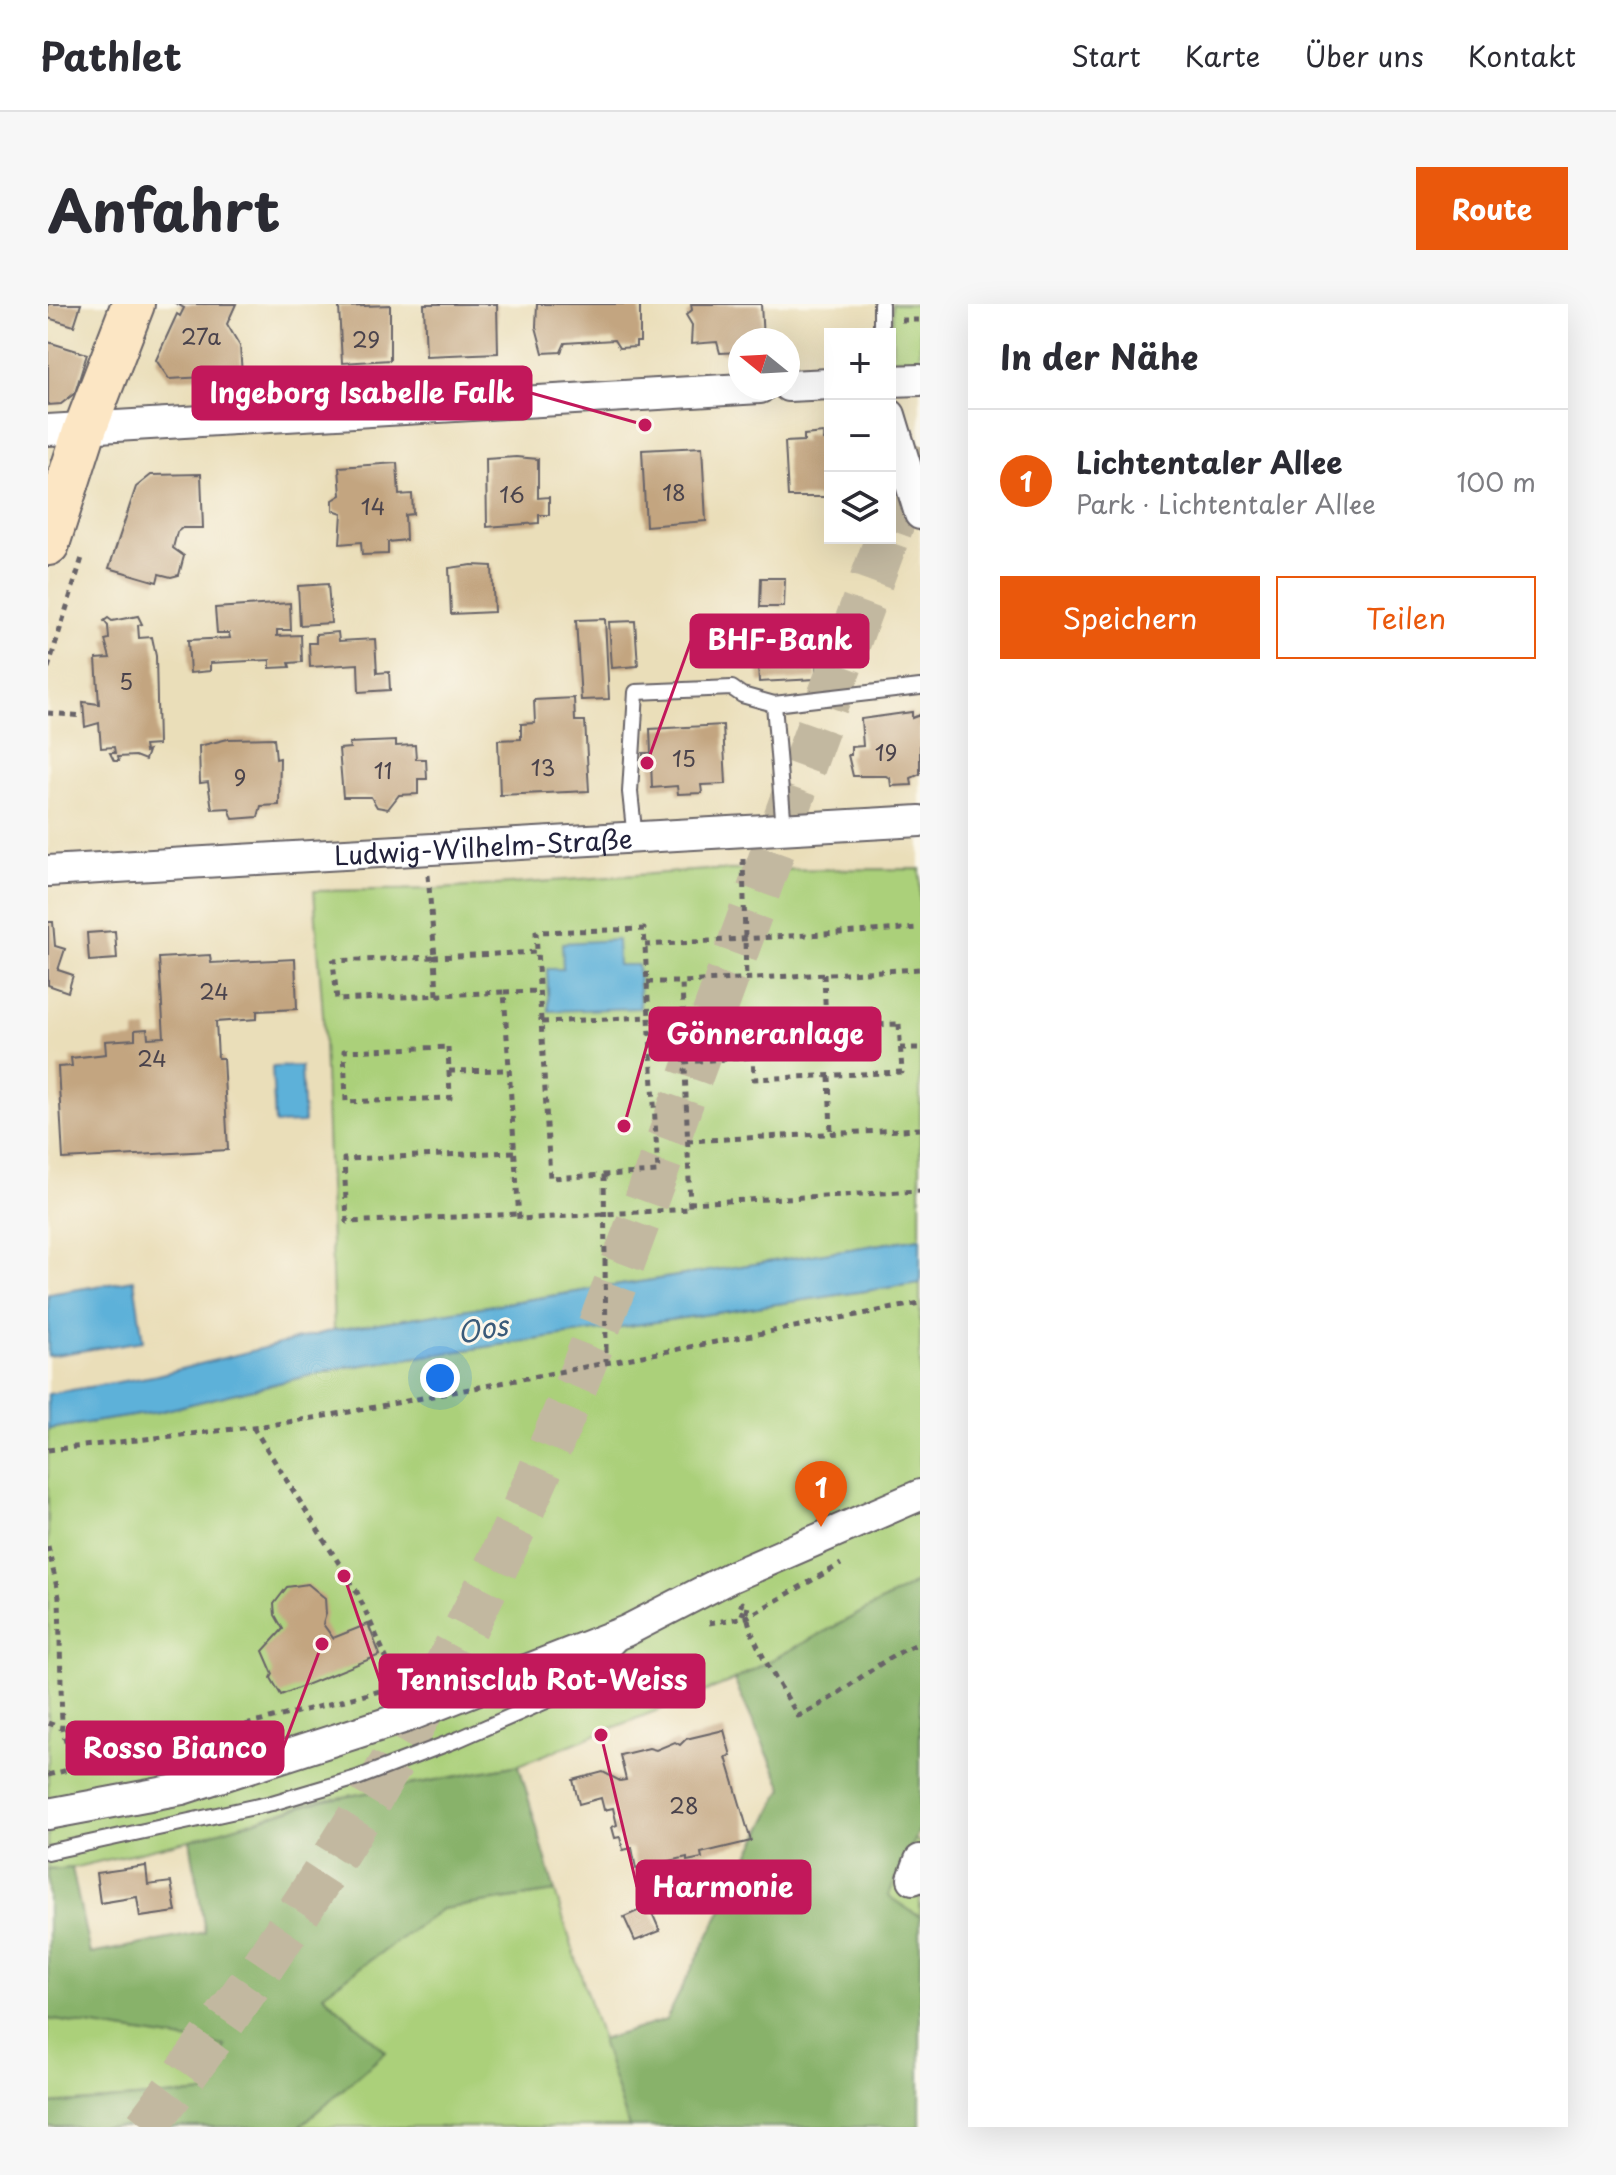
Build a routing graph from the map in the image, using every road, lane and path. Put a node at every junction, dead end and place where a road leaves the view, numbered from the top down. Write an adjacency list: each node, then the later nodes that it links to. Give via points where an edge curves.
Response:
1 (133, 304): 9 (main road)
2 (881, 304): 3 (lane)
3 (881, 328)
4 (920, 380): 5 (street)
5 (896, 381)
6 (824, 384): 7 (street)
7 (800, 385)
8 (728, 390): 9 (street)
9 (67, 430): 12 (main road)
10 (896, 435): 11 (street)
11 (920, 514)
12 (48, 544)
13 (920, 687): 14 (lane)
14 (774, 704): 18 (lane); 20 (lane, via 732,688 636,692 630,792)
15 (48, 713): 16 (path)
16 (84, 716)
17 (920, 821): 18 (street, Ludwig-Wilhelm-Straße)
18 (784, 830): 19 (street, Ludwig-Wilhelm-Straße)
19 (742, 833): 20 (street, Ludwig-Wilhelm-Straße); 24 (path)
20 (635, 839): 21 (street, Ludwig-Wilhelm-Straße)
21 (426, 850): 22 (street, Ludwig-Wilhelm-Straße); 27 (path)
22 (48, 871)
23 (920, 928): 24 (path)
24 (746, 939): 25 (path); 30 (path)
25 (645, 945): 26 (path, via 644,929 536,932); 31 (path)
26 (537, 952): 27 (path); 33 (path)
27 (435, 957): 35 (path); 35 (path, via 333,961 337,1000)
28 (920, 969): 29 (path)
29 (824, 974): 30 (path); 38 (path)
30 (746, 978): 32 (path)
31 (647, 982): 32 (path); 36 (path)
32 (682, 982): 42 (path)
33 (540, 991): 34 (path); 37 (path)
34 (504, 992): 35 (path); 43 (path)
35 (437, 995)
36 (649, 1017): 37 (path); 50 (path, via 658,1172)
37 (542, 1022): 50 (path, via 550,1178)
38 (826, 1027): 39 (path, via 899,1024); 41 (path, via 752,1030)
39 (900, 1048): 40 (path); 45 (path, via 902,1072)
40 (920, 1048)
41 (753, 1057): 42 (path); 45 (path, via 754,1079)
42 (684, 1062): 48 (path)
43 (508, 1070): 44 (path); 49 (path)
44 (449, 1071): 44 (path, via 448,1047 344,1051 346,1102 450,1098)
45 (829, 1076): 47 (path)
46 (920, 1129): 47 (path)
47 (831, 1134): 48 (path)
48 (687, 1141): 52 (path)
49 (514, 1152): 53 (path); 53 (path, via 344,1159 347,1222)
50 (604, 1175): 54 (path)
51 (920, 1191): 52 (path)
52 (689, 1203): 54 (path, via 690,1209)
53 (518, 1214): 54 (path, via 519,1219)
54 (605, 1215): 56 (path, bridge)
55 (920, 1303): 56 (path)
56 (606, 1361): 57 (path)
57 (253, 1427): 58 (path); 65 (path, via 357,1592)
58 (48, 1450)
59 (920, 1495): 62 (street, via 731,1577)
60 (48, 1546): 67 (path, via 59,1597)
61 (746, 1614): 63 (path, via 798,1716 826,1704 881,1661)
62 (626, 1631): 70 (street, via 409,1716 251,1768 182,1789); 72 (lane, via 576,1688 357,1778 272,1803)
63 (920, 1643)
64 (414, 1681): 65 (path)
65 (399, 1686): 68 (path)
66 (48, 1723): 67 (path)
67 (62, 1728): 68 (path)
68 (74, 1771): 69 (path); 70 (path)
69 (48, 1775)
70 (81, 1809): 71 (street)
71 (48, 1814)
72 (48, 1852)

